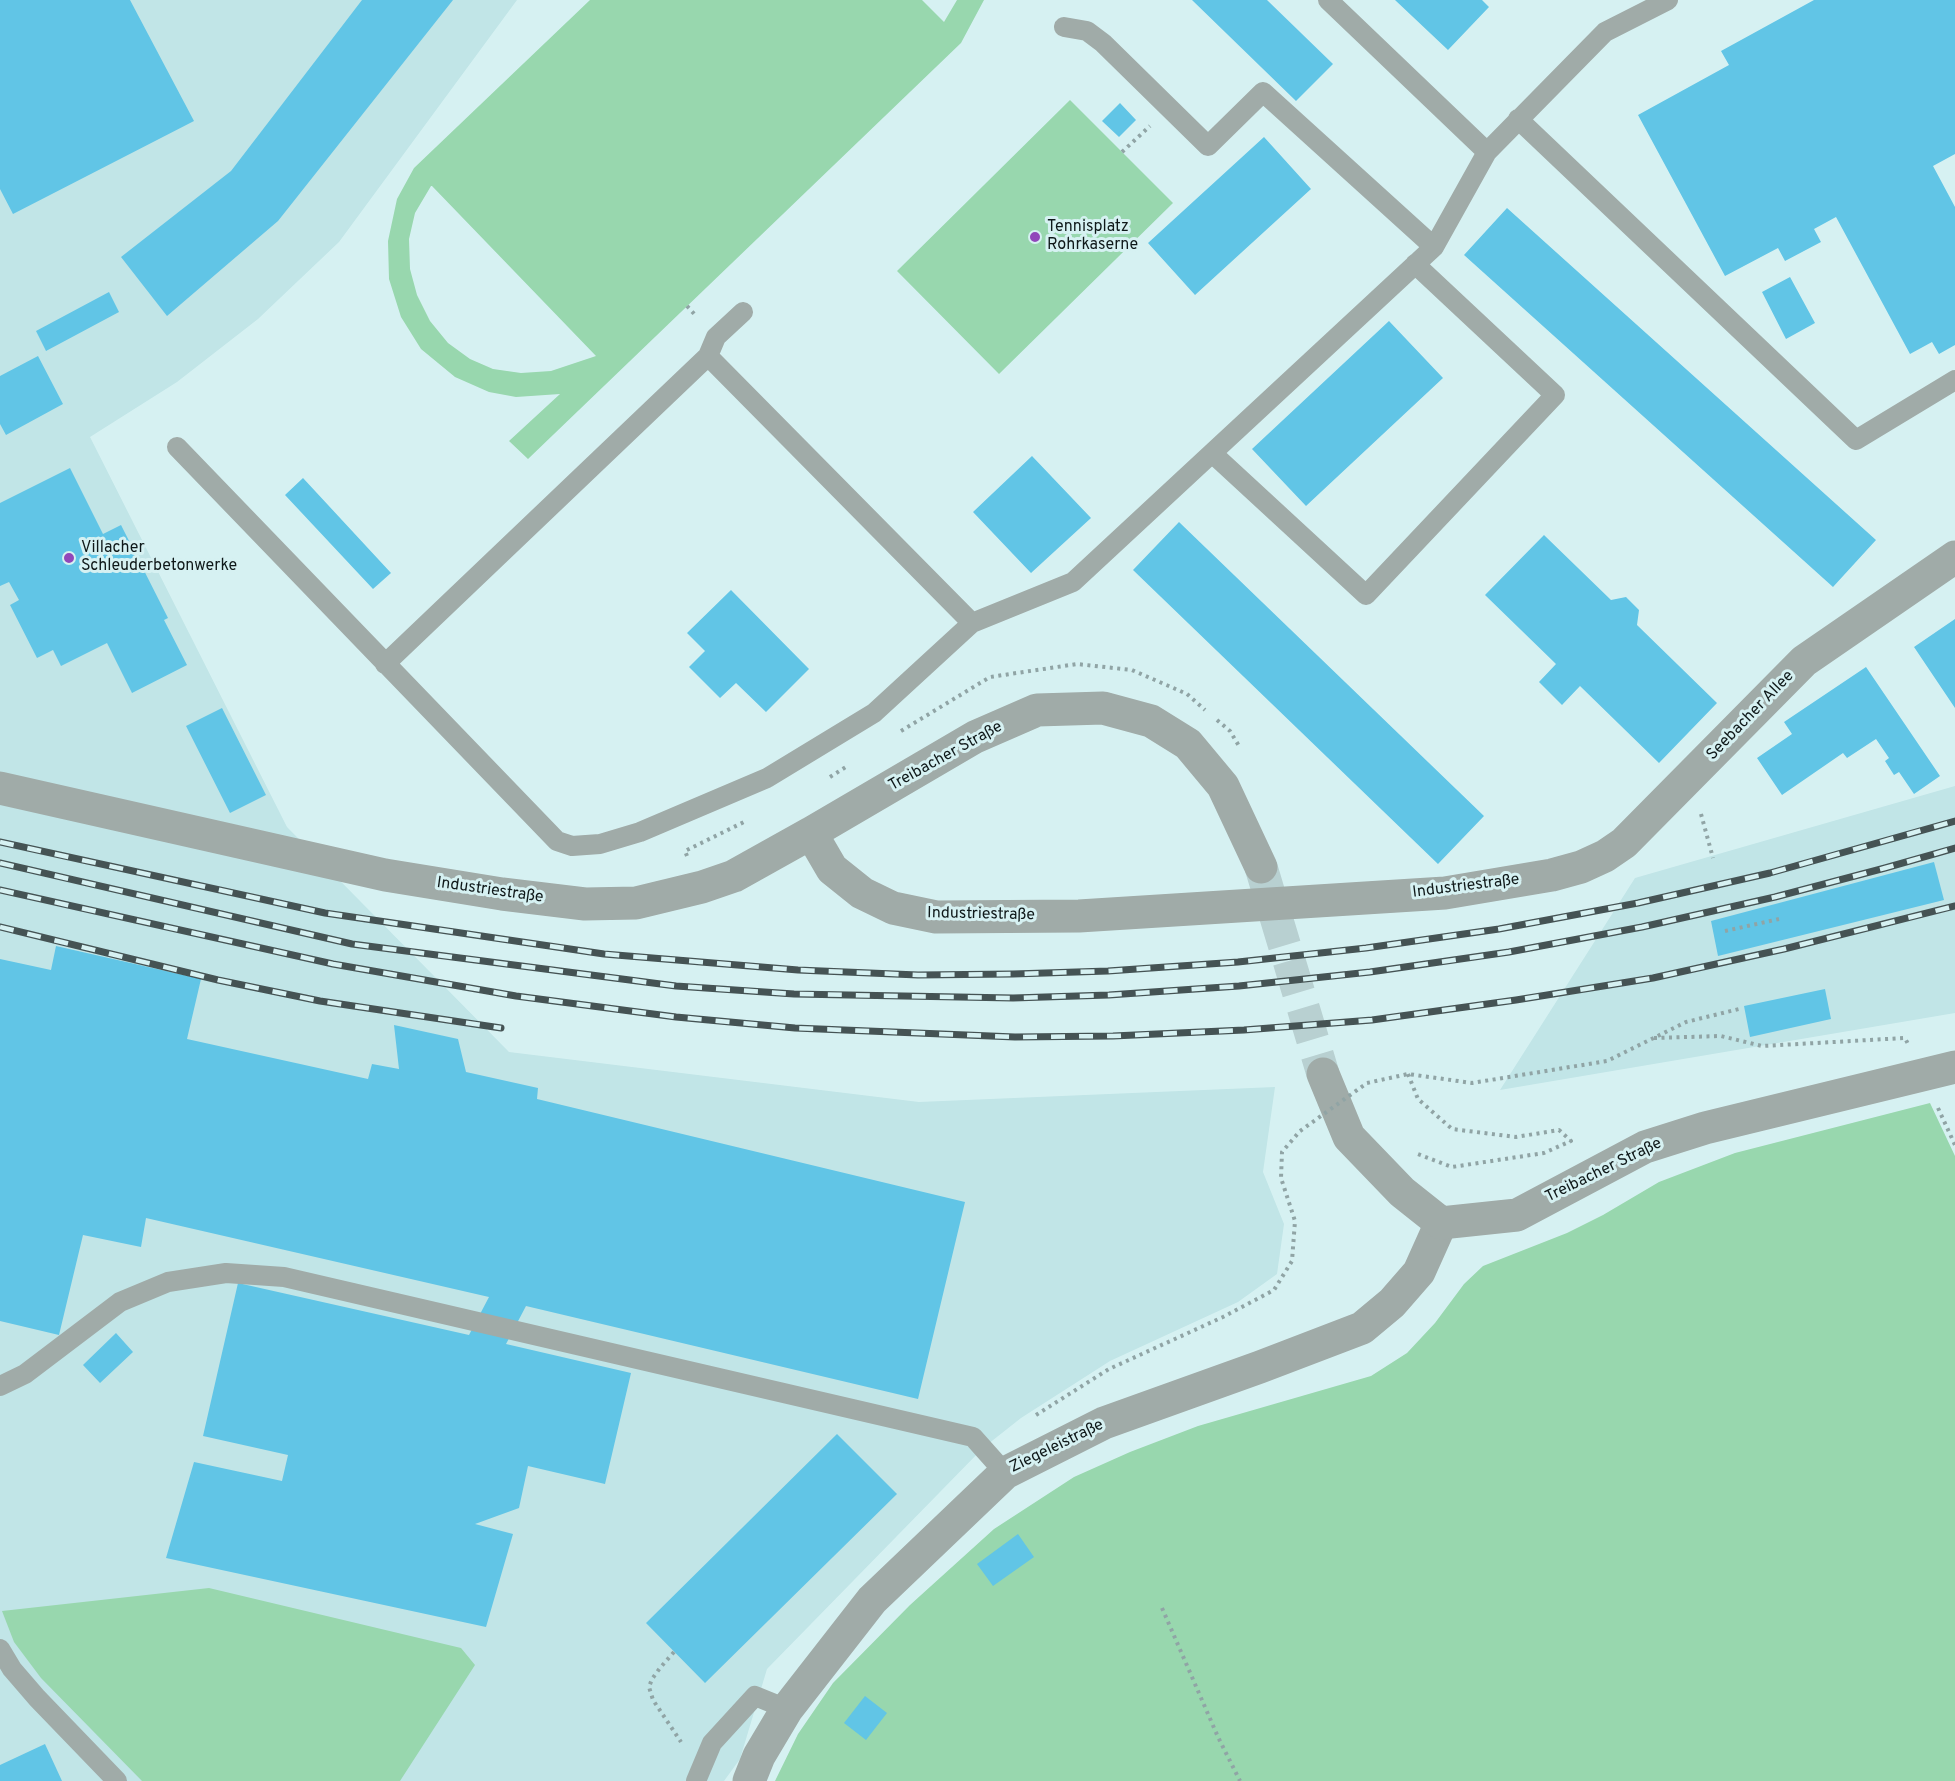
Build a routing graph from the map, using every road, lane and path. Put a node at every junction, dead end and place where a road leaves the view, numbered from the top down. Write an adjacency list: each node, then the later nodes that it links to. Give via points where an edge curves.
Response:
1 (1328, 0): 7 (lane)
2 (1668, 0): 5 (lane, via 1605,32)
3 (1064, 27): 4 (lane, via 1088,31)
4 (1169, 107): 6 (path); 8 (lane, via 1208,146 1263,92)
5 (1518, 118): 7 (lane); 12 (lane, via 1856,440)
6 (1122, 152)
7 (1487, 152): 8 (lane)
8 (1434, 247): 9 (lane)
9 (1416, 264): 14 (lane); 14 (lane, via 1555,395 1366,595)
10 (742, 312): 11 (lane, via 716,337)
11 (708, 356): 16 (lane); 17 (lane)
12 (1955, 380)
13 (177, 447): 17 (lane)
14 (1212, 453): 16 (lane, via 1073,582)
15 (1955, 557): 23 (street, Seebacher Allee, via 1804,661 1624,843 1581,867)
16 (972, 623): 17 (lane, via 874,713 767,778 640,832 600,844 572,846 557,841)
17 (386, 664)
18 (0, 788): 20 (street, Industriestraße, via 385,875 585,904 636,903 702,887 734,876)
19 (1703, 817): 21 (path)
20 (811, 833): 22 (street, Treibacher Straße, via 975,737 1037,710 1103,708 1151,721 1188,744 1223,786); 23 (street, Industriestraße, via 832,869 862,893 893,908 936,917 1079,916 1445,893)
21 (1713, 858)
22 (1261, 867)
23 (1552, 875)
24 (1779, 919): 25 (path)
25 (1725, 930)
26 (1739, 1009): 27 (path, via 1686,1022)
27 (1652, 1038): 29 (path, via 1607,1061 1472,1083); 30 (path, via 1721,1036 1762,1046 1905,1038)
28 (1955, 1067): 30 (street, Treibacher Straße)
29 (1408, 1074): 33 (path, via 1418,1099 1452,1129 1516,1137 1559,1130 1571,1141 1544,1153 1452,1167); 36 (path, bridge, via 1367,1083 1300,1131 1282,1152 1281,1178 1295,1221 1292,1260 1274,1290 1109,1369)
30 (1922, 1074): 34 (street, Treibacher Straße, via 1704,1128 1646,1148 1517,1215)
31 (1335, 1079): 32 (path); 34 (street, via 1349,1137 1402,1192)
32 (1360, 1102)
33 (1413, 1153)
34 (1441, 1223): 37 (street, Ziegeleistraße, via 1419,1272 1392,1303 1362,1328 1104,1423)
35 (0, 1386): 37 (lane, via 25,1374 120,1302 168,1282 226,1273 284,1277 973,1437)
36 (1032, 1417)
37 (1005, 1473): 41 (street, Ziegeleistraße, via 872,1600)
38 (1162, 1608): 45 (path)
39 (0, 1649): 43 (lane, via 12,1670)
40 (675, 1652): 42 (path, via 649,1687)
41 (787, 1709): 42 (lane, via 755,1696 712,1743); 44 (street, Ziegeleistraße)
42 (698, 1776)
43 (117, 1781)
44 (749, 1781)
45 (1240, 1781)

